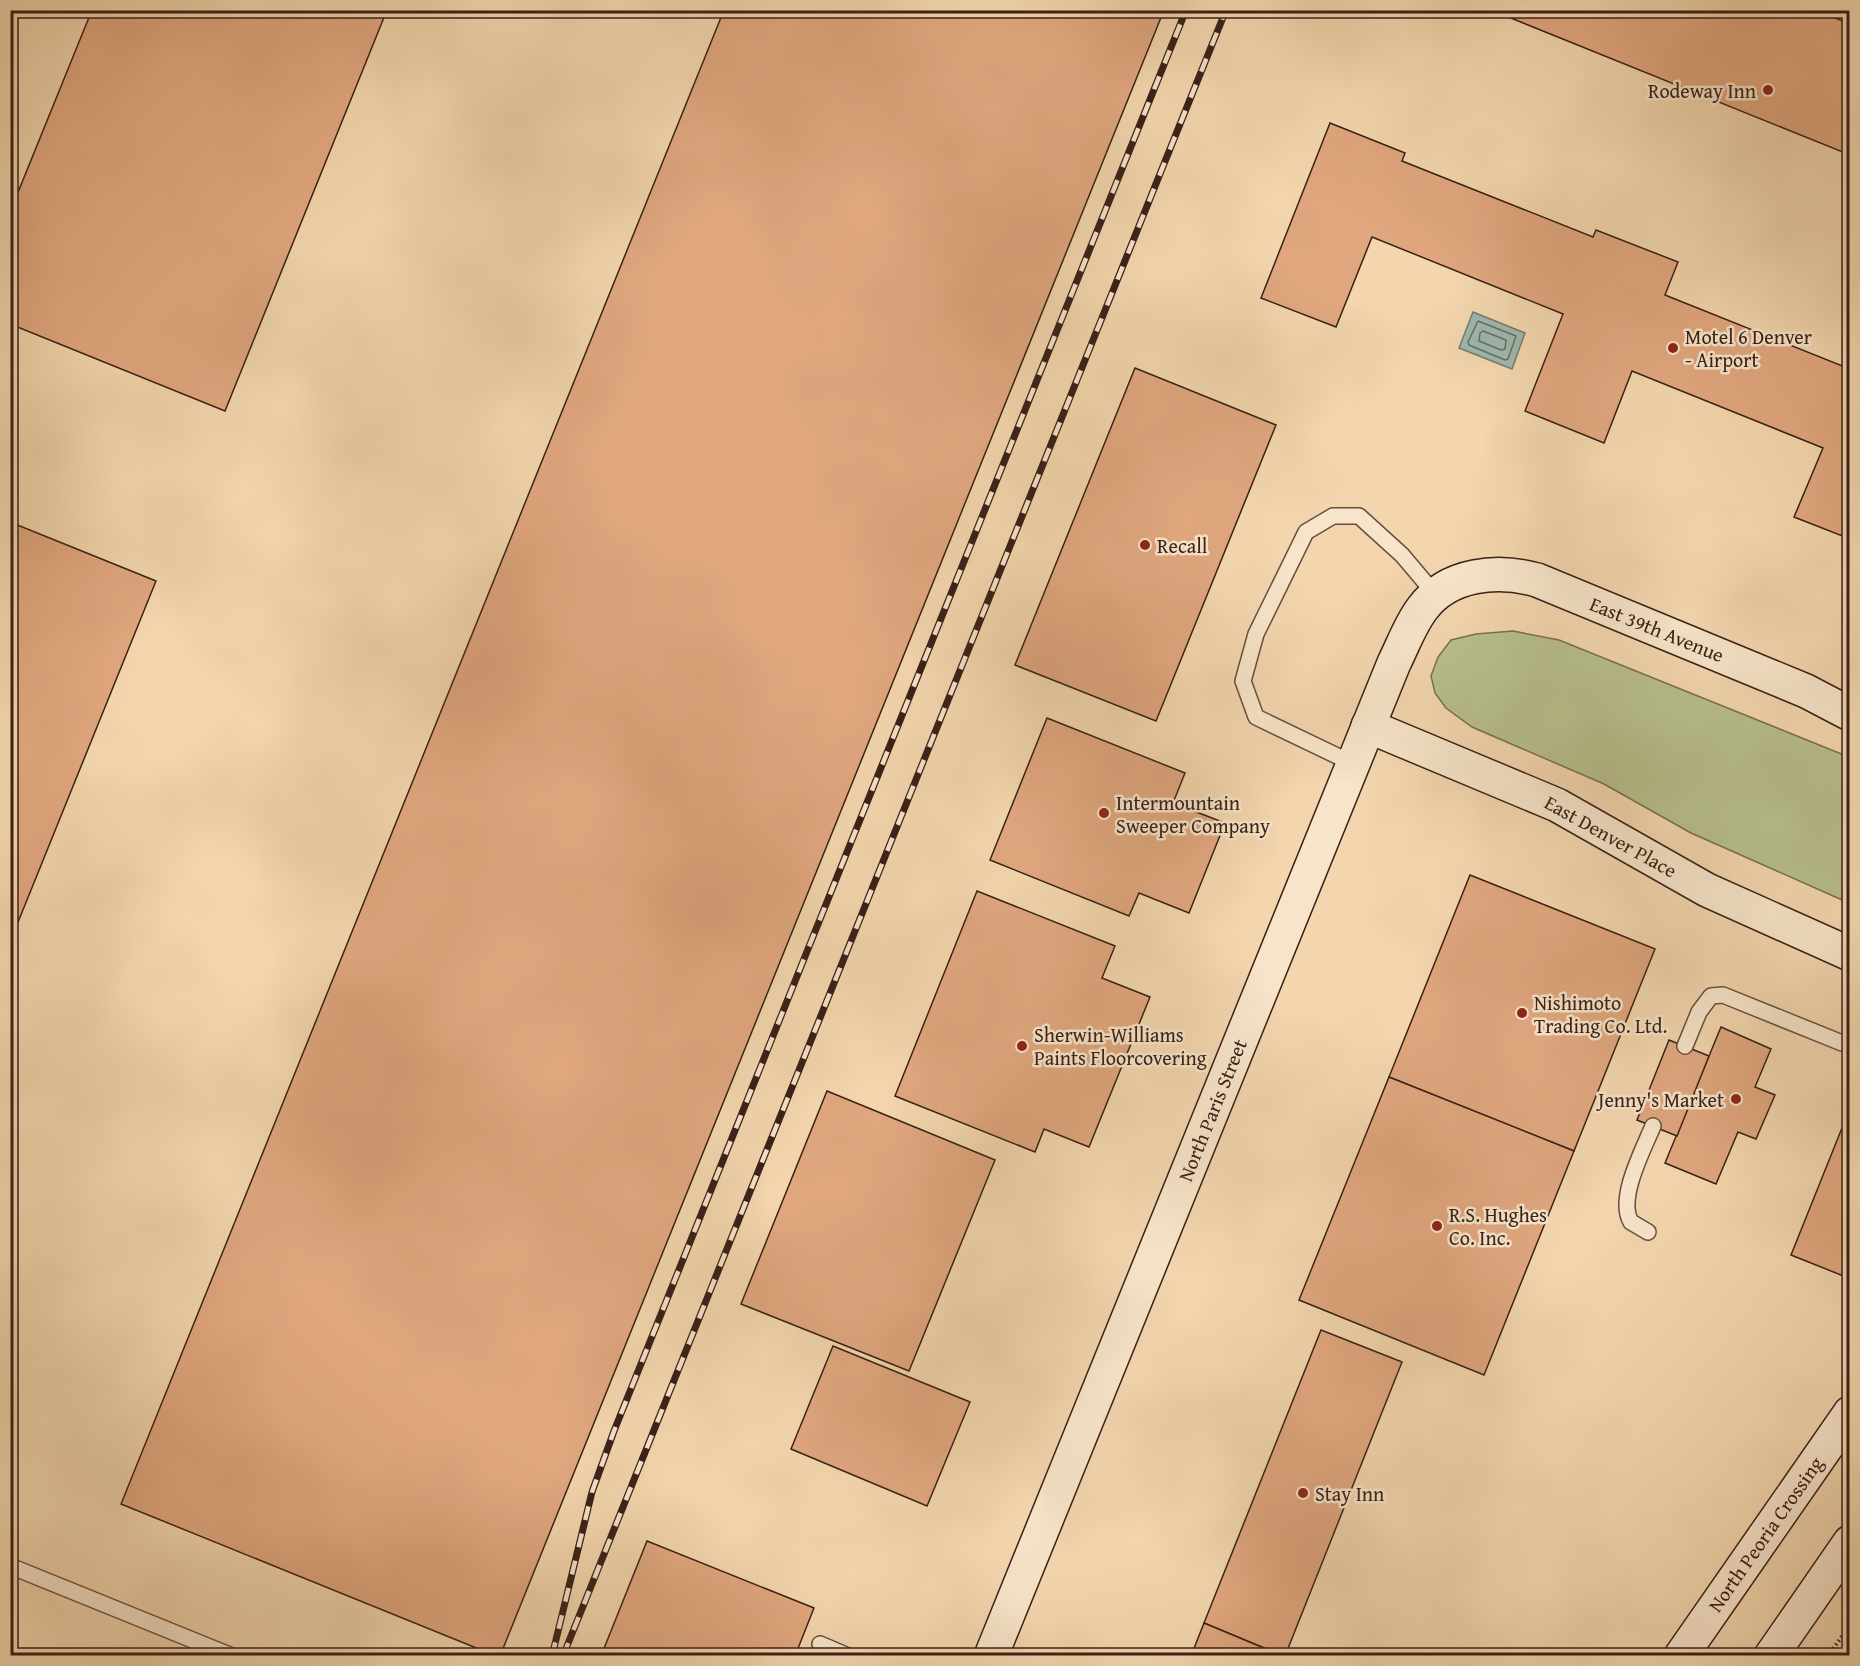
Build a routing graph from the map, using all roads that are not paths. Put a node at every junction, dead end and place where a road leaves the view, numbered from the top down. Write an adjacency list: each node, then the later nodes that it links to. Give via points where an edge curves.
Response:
1 (1446, 588): 2 (street, East 39th Avenue, via 1498,573 1518,574); 5 (street, North Paris Street, via 1422,608 1409,630); 6 (lane, via 1359,516 1333,516 1306,532 1256,634 1243,681 1256,717)
2 (1806, 691): 3 (street); 4 (street, East 39th Avenue)
3 (1850, 697)
4 (1850, 714)
5 (1368, 726): 6 (street, North Paris Street); 7 (street, East Denver Place, via 1557,805 1707,890)
6 (1354, 764): 18 (street, North Paris Street)
7 (1850, 954)
8 (1842, 1043): 9 (lane, via 1723,995 1711,996 1704,1004)
9 (1685, 1046)
10 (1653, 1126): 11 (lane, via 1626,1200 1631,1222)
11 (1648, 1232)
12 (1850, 1413): 19 (street, North Peoria Crossing)
13 (1850, 1542): 20 (street)
14 (10, 1566): 16 (lane)
15 (820, 1644): 17 (lane)
16 (232, 1656)
17 (848, 1656)
18 (991, 1656)
19 (1681, 1656)
20 (1771, 1656)

